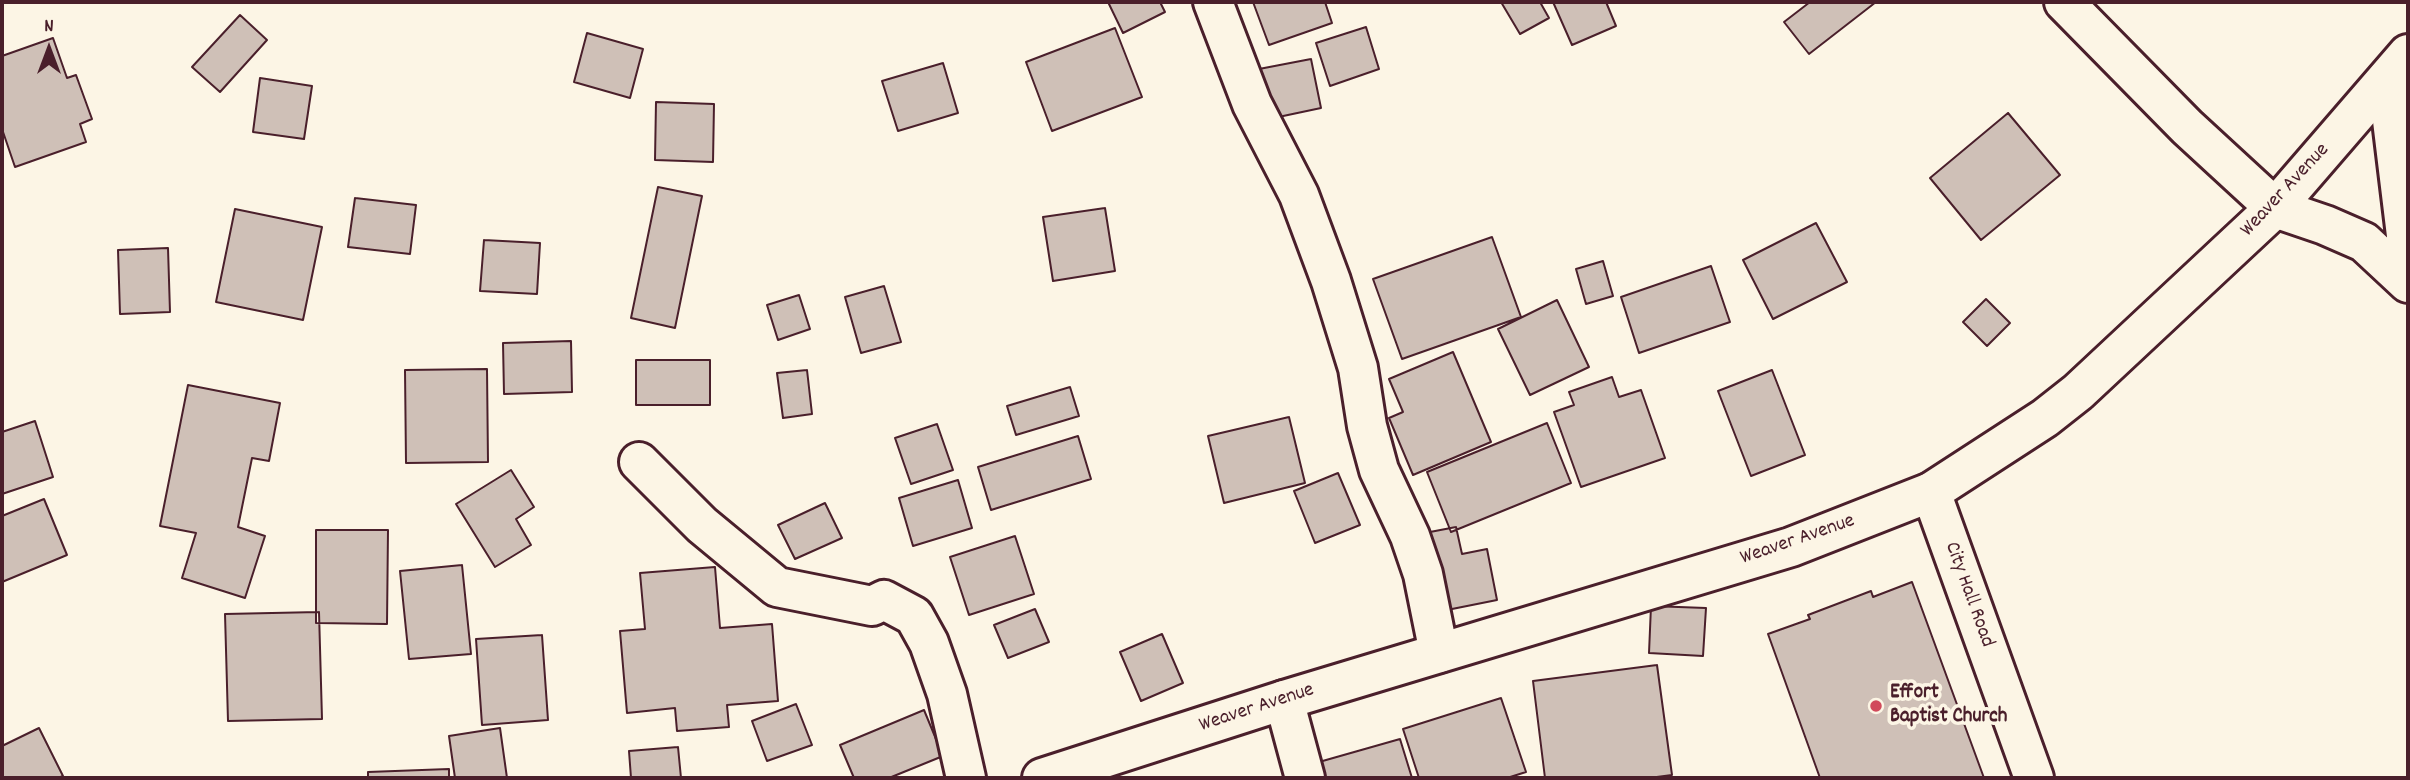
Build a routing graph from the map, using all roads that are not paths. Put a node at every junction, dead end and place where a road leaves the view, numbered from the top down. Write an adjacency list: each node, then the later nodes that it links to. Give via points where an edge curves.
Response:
1 (1213, 2): 9 (street, via 1252,104 1298,195 1331,281 1357,368 1379,470 1423,574)
2 (2064, 2): 4 (street, via 2187,127)
3 (2397, 67): 4 (street, Weaver Avenue); 5 (street)
4 (2275, 208): 6 (street, via 2364,242); 8 (street, Weaver Avenue, via 2078,392)
5 (2408, 252)
6 (2408, 283)
7 (639, 462): 11 (street, via 702,525 777,587 872,606 884,600 914,616 947,694)
8 (1931, 492): 9 (street, Weaver Avenue, via 1791,547); 14 (street, City Hall Road)
9 (1439, 653): 10 (street, Weaver Avenue)
10 (1284, 700): 12 (street, Weaver Avenue); 13 (street)
11 (966, 778)
12 (1042, 778)
13 (1305, 778)
14 (2034, 778)

